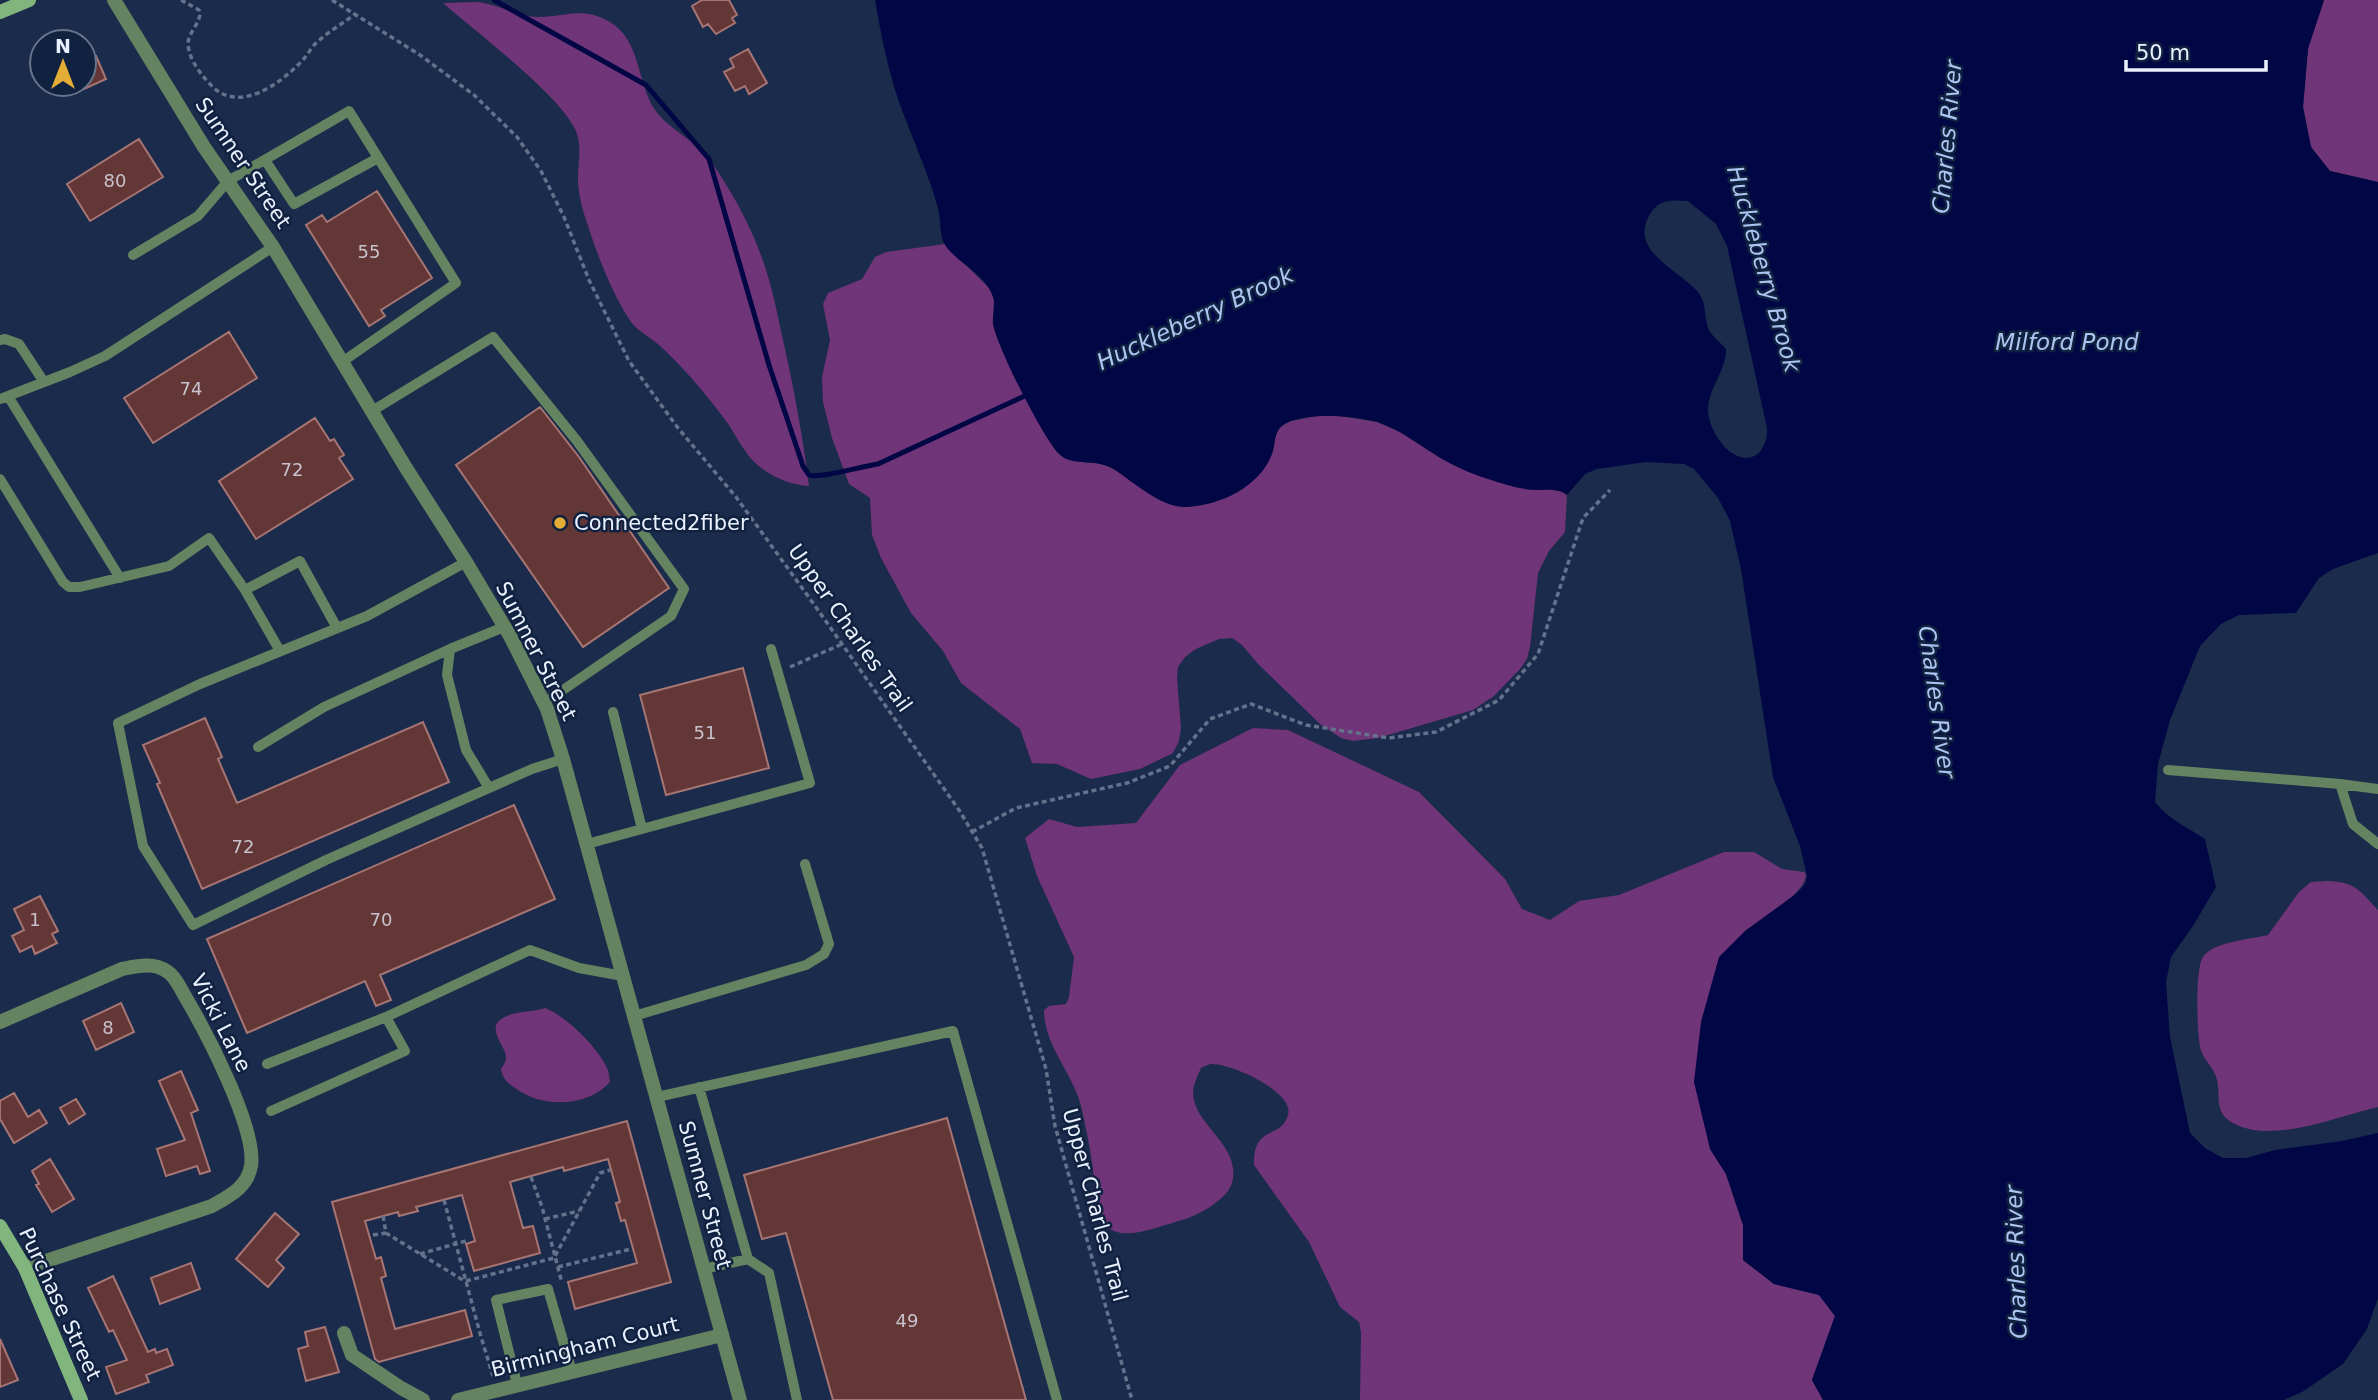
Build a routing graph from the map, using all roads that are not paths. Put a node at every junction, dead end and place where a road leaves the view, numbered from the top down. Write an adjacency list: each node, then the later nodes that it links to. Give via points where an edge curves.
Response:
1 (29, 0): 3 (main road)
2 (114, 0): 6 (street, Sumner Street)
3 (0, 12)
4 (378, 158): 5 (lane, via 294,204); 5 (lane, via 349,111); 10 (lane, via 456,283)
5 (265, 160): 6 (lane)
6 (228, 181): 7 (street, Sumner Street); 8 (lane, via 198,216)
7 (273, 247): 10 (street, Sumner Street); 11 (lane, via 105,356)
8 (134, 255)
9 (0, 340): 11 (lane, via 19,344)
10 (342, 362): 13 (street, Sumner Street)
11 (44, 382): 12 (lane)
12 (4, 398): 16 (lane)
13 (372, 411): 15 (street, Sumner Street); 23 (lane, via 493,337 577,441 684,589 671,615)
14 (0, 479): 16 (lane, via 69,587)
15 (466, 562): 18 (street, Sumner Street); 19 (lane, via 367,617)
16 (120, 578): 17 (lane, via 169,566 209,538)
17 (245, 590): 19 (lane, via 300,561); 22 (lane)
18 (504, 627): 20 (lane); 23 (street, Sumner Street)
19 (337, 628): 22 (lane)
20 (450, 649): 25 (lane, via 324,708); 29 (lane, via 447,675 466,750)
21 (771, 649): 31 (lane, via 810,783)
22 (280, 652): 29 (lane, via 118,723 143,846 192,925)
23 (544, 703): 26 (street, Sumner Street)
24 (613, 712): 31 (lane)
25 (258, 747)
26 (563, 759): 29 (lane); 32 (street, Sumner Street)
27 (2168, 770): 28 (lane)
28 (2340, 784): 30 (lane); 33 (lane, via 2353,824)
29 (489, 788)
30 (2378, 789)
31 (642, 829): 32 (lane)
32 (587, 844): 35 (street, Sumner Street)
33 (2378, 844)
34 (805, 864): 37 (lane, via 829,944 824,954 806,965)
35 (623, 976): 36 (lane, via 579,968 530,950); 37 (street, Sumner Street)
36 (386, 1017): 39 (lane); 42 (lane, via 405,1051)
37 (634, 1017): 41 (street, Sumner Street)
38 (0, 1022): 45 (street, Vicki Lane, via 122,969 157,966 171,974 210,1041 246,1126 251,1164 238,1191 212,1206)
39 (267, 1064)
40 (699, 1087): 41 (lane); 44 (lane); 56 (lane, via 953,1031)
41 (657, 1097): 46 (street, Sumner Street)
42 (271, 1111)
43 (0, 1226): 45 (main road, Purchase Street)
44 (748, 1259): 46 (lane); 55 (lane, via 769,1273)
45 (25, 1268): 51 (main road, Purchase Street)
46 (704, 1269): 48 (street, Sumner Street)
47 (344, 1333): 52 (street, via 352,1355)
48 (722, 1335): 49 (street, Birmingham Court); 54 (street, Sumner Street)
49 (572, 1372): 50 (street, Birmingham Court); 50 (lane, via 548,1289 496,1300)
50 (517, 1384): 53 (street, Birmingham Court)
51 (81, 1400)
52 (423, 1400)
53 (458, 1400)
54 (740, 1400)
55 (797, 1400)
56 (1057, 1400)

